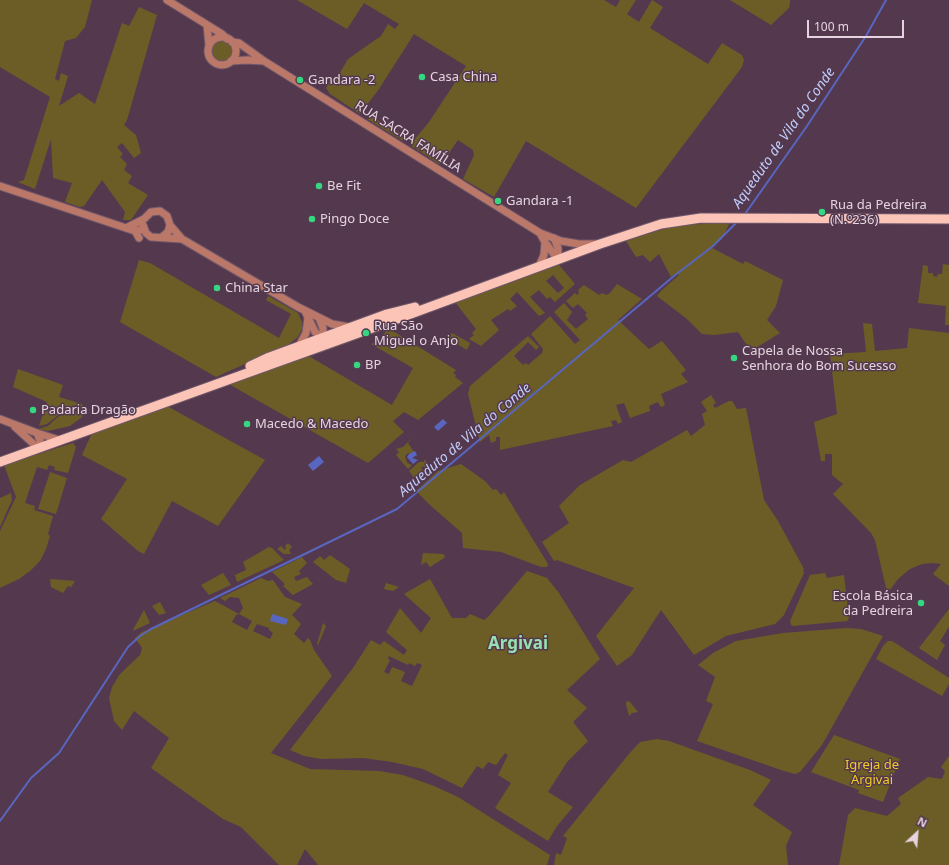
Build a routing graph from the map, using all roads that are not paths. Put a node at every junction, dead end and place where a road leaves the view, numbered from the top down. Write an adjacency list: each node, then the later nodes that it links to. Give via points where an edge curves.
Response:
1 (167, 0): 2 (street, RUA SACRA FAMÍLIA)
2 (207, 26): 3 (street, RUA SACRA FAMÍLIA); 4 (street)
3 (229, 40): 4 (street, via 219,38); 5 (street, via 235,49); 6 (street, RUA SACRA FAMÍLIA, via 239,43)
4 (209, 46): 5 (street, via 208,56 214,63 223,65)
5 (231, 61): 6 (street, RUA SACRA FAMÍLIA)
6 (264, 61): 14 (street, RUA SACRA FAMÍLIA)
7 (0, 186): 11 (street)
8 (144, 219): 10 (street, via 151,212 160,211 167,216); 11 (street); 12 (street)
9 (949, 219): 20 (main road, via 701,218 661,224)
10 (170, 225): 15 (street, via 168,232); 17 (street)
11 (126, 228): 13 (street)
12 (144, 229): 13 (street); 15 (street, via 151,237)
13 (136, 231): 16 (street)
14 (540, 233): 18 (street, RUA SACRA FAMÍLIA); 19 (street)
15 (162, 237): 17 (street)
16 (139, 238)
17 (182, 239): 25 (street)
18 (557, 240): 20 (street); 21 (street); 22 (street)
19 (545, 242): 22 (street); 23 (street, via 544,255)
20 (600, 244): 21 (main road)
21 (578, 252): 22 (main road)
22 (558, 260): 23 (main road)
23 (539, 266): 24 (main road)
24 (448, 299): 27 (main road, via 387,314); 29 (main road)
25 (307, 314): 26 (street); 28 (street); 30 (street, via 306,333)
26 (319, 318): 27 (street); 28 (street, via 323,328)
27 (350, 328): 28 (main road)
28 (322, 338): 29 (street); 30 (main road); 31 (street, via 318,344)
29 (333, 342): 31 (main road)
30 (299, 346): 32 (main road, via 267,358)
31 (278, 362): 32 (main road)
32 (219, 382): 37 (main road)
33 (0, 419): 34 (street)
34 (12, 424): 35 (street); 36 (street)
35 (37, 433): 37 (street); 38 (street)
36 (26, 437): 38 (street); 39 (street, via 24,449)
37 (59, 440): 38 (main road)
38 (39, 447): 39 (main road)
39 (19, 455): 40 (main road)
40 (0, 462)

